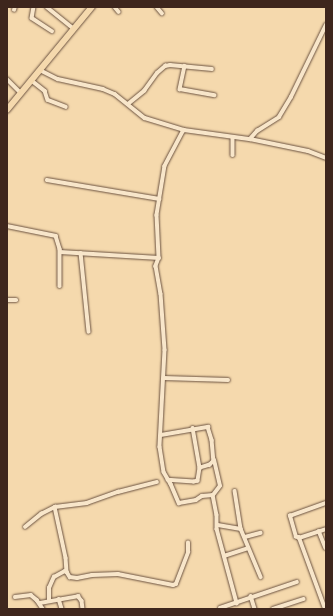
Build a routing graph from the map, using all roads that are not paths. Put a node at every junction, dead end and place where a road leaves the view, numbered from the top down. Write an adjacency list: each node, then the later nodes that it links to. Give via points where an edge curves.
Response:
1 (34, 7): 10 (street, via 32,18)
2 (47, 7): 9 (street)
3 (92, 7): 9 (highway)
4 (115, 7): 6 (street)
5 (157, 7): 7 (street)
6 (119, 12)
7 (162, 13)
8 (326, 25): 23 (street, via 279,117 257,131)
9 (73, 28): 12 (highway)
10 (52, 31)
11 (186, 66): 13 (street); 17 (street, via 180,89); 18 (street, via 165,66 157,72 144,91)
12 (40, 70): 15 (highway); 18 (street, via 58,79 116,94)
13 (212, 70)
14 (7, 79): 16 (street)
15 (31, 80): 16 (highway); 19 (street, via 45,91 48,100)
16 (21, 93): 20 (highway)
17 (214, 95)
18 (128, 104): 21 (street, via 145,118)
19 (66, 107)
20 (7, 110)
21 (184, 130): 22 (street); 27 (street, via 165,166)
22 (233, 137): 23 (street); 24 (street)
23 (250, 139): 25 (street, via 308,151)
24 (233, 155)
25 (326, 158)
26 (47, 180): 27 (street)
27 (159, 199): 31 (street)
28 (7, 226): 29 (street, via 44,235 55,235)
29 (60, 252): 30 (street); 32 (street)
30 (81, 253): 31 (street); 35 (street)
31 (159, 258): 36 (street, via 156,266 164,332)
32 (60, 286)
33 (7, 300): 34 (street)
34 (16, 300)
35 (89, 332)
36 (164, 378): 37 (street); 39 (street)
37 (228, 380)
38 (193, 428): 39 (street); 40 (street, via 210,428); 41 (street)
39 (161, 435): 42 (street, via 160,447 164,472)
40 (214, 461): 41 (street); 45 (street, via 220,483)
41 (200, 468): 42 (street, via 197,482)
42 (168, 480): 45 (street, via 179,503)
43 (157, 482): 47 (street, via 87,503)
44 (234, 491): 50 (street)
45 (213, 495): 48 (street)
46 (326, 503): 55 (street, via 290,516 296,537)
47 (55, 507): 49 (street); 60 (street)
48 (218, 525): 50 (street); 59 (street)
49 (25, 527)
50 (241, 529): 54 (street)
51 (326, 529): 52 (street)
52 (319, 531): 55 (street); 58 (street)
53 (260, 533): 54 (street)
54 (244, 537): 57 (street)
55 (299, 538): 76 (street)
56 (188, 543): 60 (street, via 182,571 178,581 173,585 124,575 76,578 70,577)
57 (248, 548): 59 (street); 61 (street)
58 (326, 548)
59 (224, 556): 69 (street)
60 (67, 572): 67 (street, via 54,577)
61 (261, 577)
62 (297, 582): 63 (street)
63 (251, 596): 69 (street); 74 (street)
64 (15, 597): 68 (street, via 31,594)
65 (59, 599): 67 (street); 72 (street); 73 (street, via 80,596)
66 (303, 599): 75 (street)
67 (49, 602): 68 (street)
68 (40, 603): 71 (street)
69 (237, 603): 70 (street)
70 (220, 608)
71 (43, 609)
72 (62, 609)
73 (83, 609)
74 (255, 609)
75 (274, 609)
76 (325, 609)

